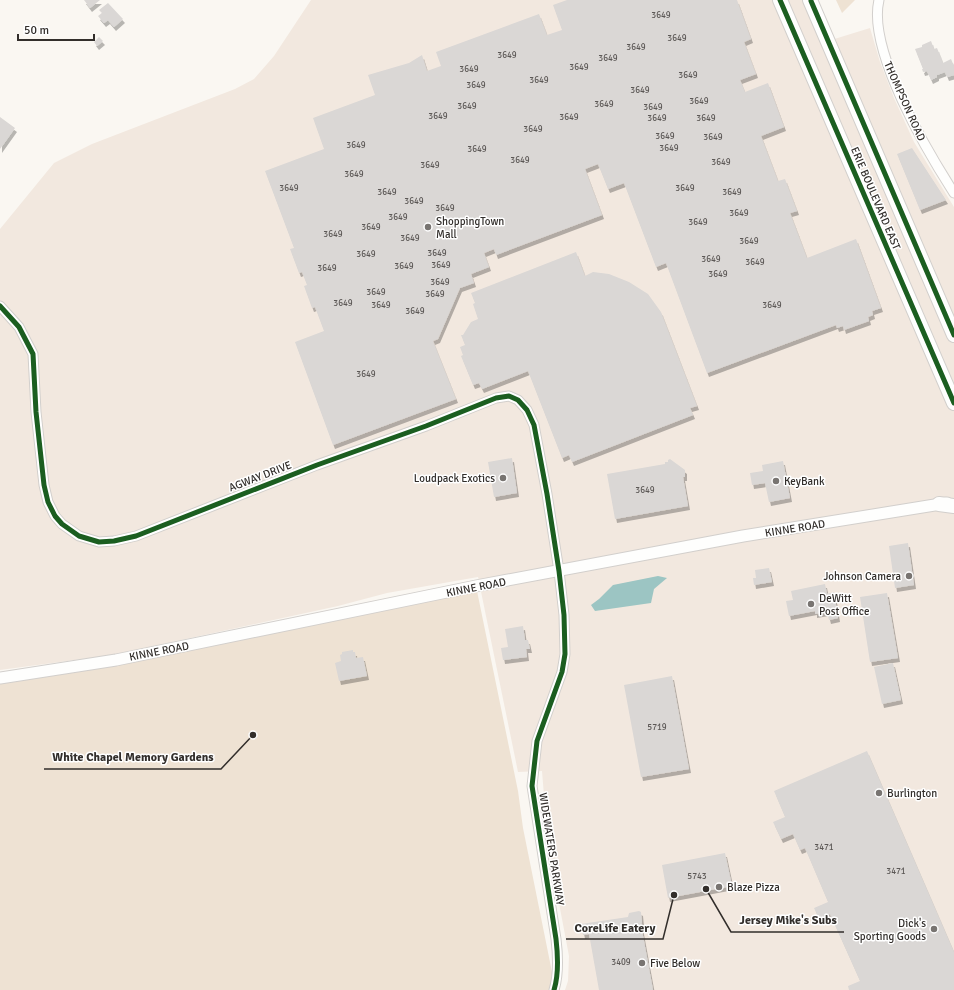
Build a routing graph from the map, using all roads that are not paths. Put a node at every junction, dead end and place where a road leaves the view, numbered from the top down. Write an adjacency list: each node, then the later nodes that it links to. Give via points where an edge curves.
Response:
1 (780, 0): 7 (main road, ERIE BOULEVARD EAST)
2 (810, 0): 6 (main road, ERIE BOULEVARD EAST)
3 (879, 1): 4 (street, THOMPSON ROAD, via 878,26 887,63 922,142)
4 (954, 193)
5 (0, 306): 11 (street, AGWAY DRIVE, via 19,327 33,354 36,412 48,502 62,524 79,536 99,542 136,536 317,465 496,398 509,396 518,400 527,410 534,425)
6 (954, 335)
7 (954, 403)
8 (954, 502): 9 (street, KINNE ROAD)
9 (939, 504): 10 (main road); 11 (street, KINNE ROAD, via 742,536)
10 (954, 506)
11 (559, 571): 12 (street, KINNE ROAD, via 116,660); 13 (street, WIDEWATERS PARKWAY, via 565,654 562,672 537,741 532,786 556,939)
12 (0, 678)
13 (554, 990)

